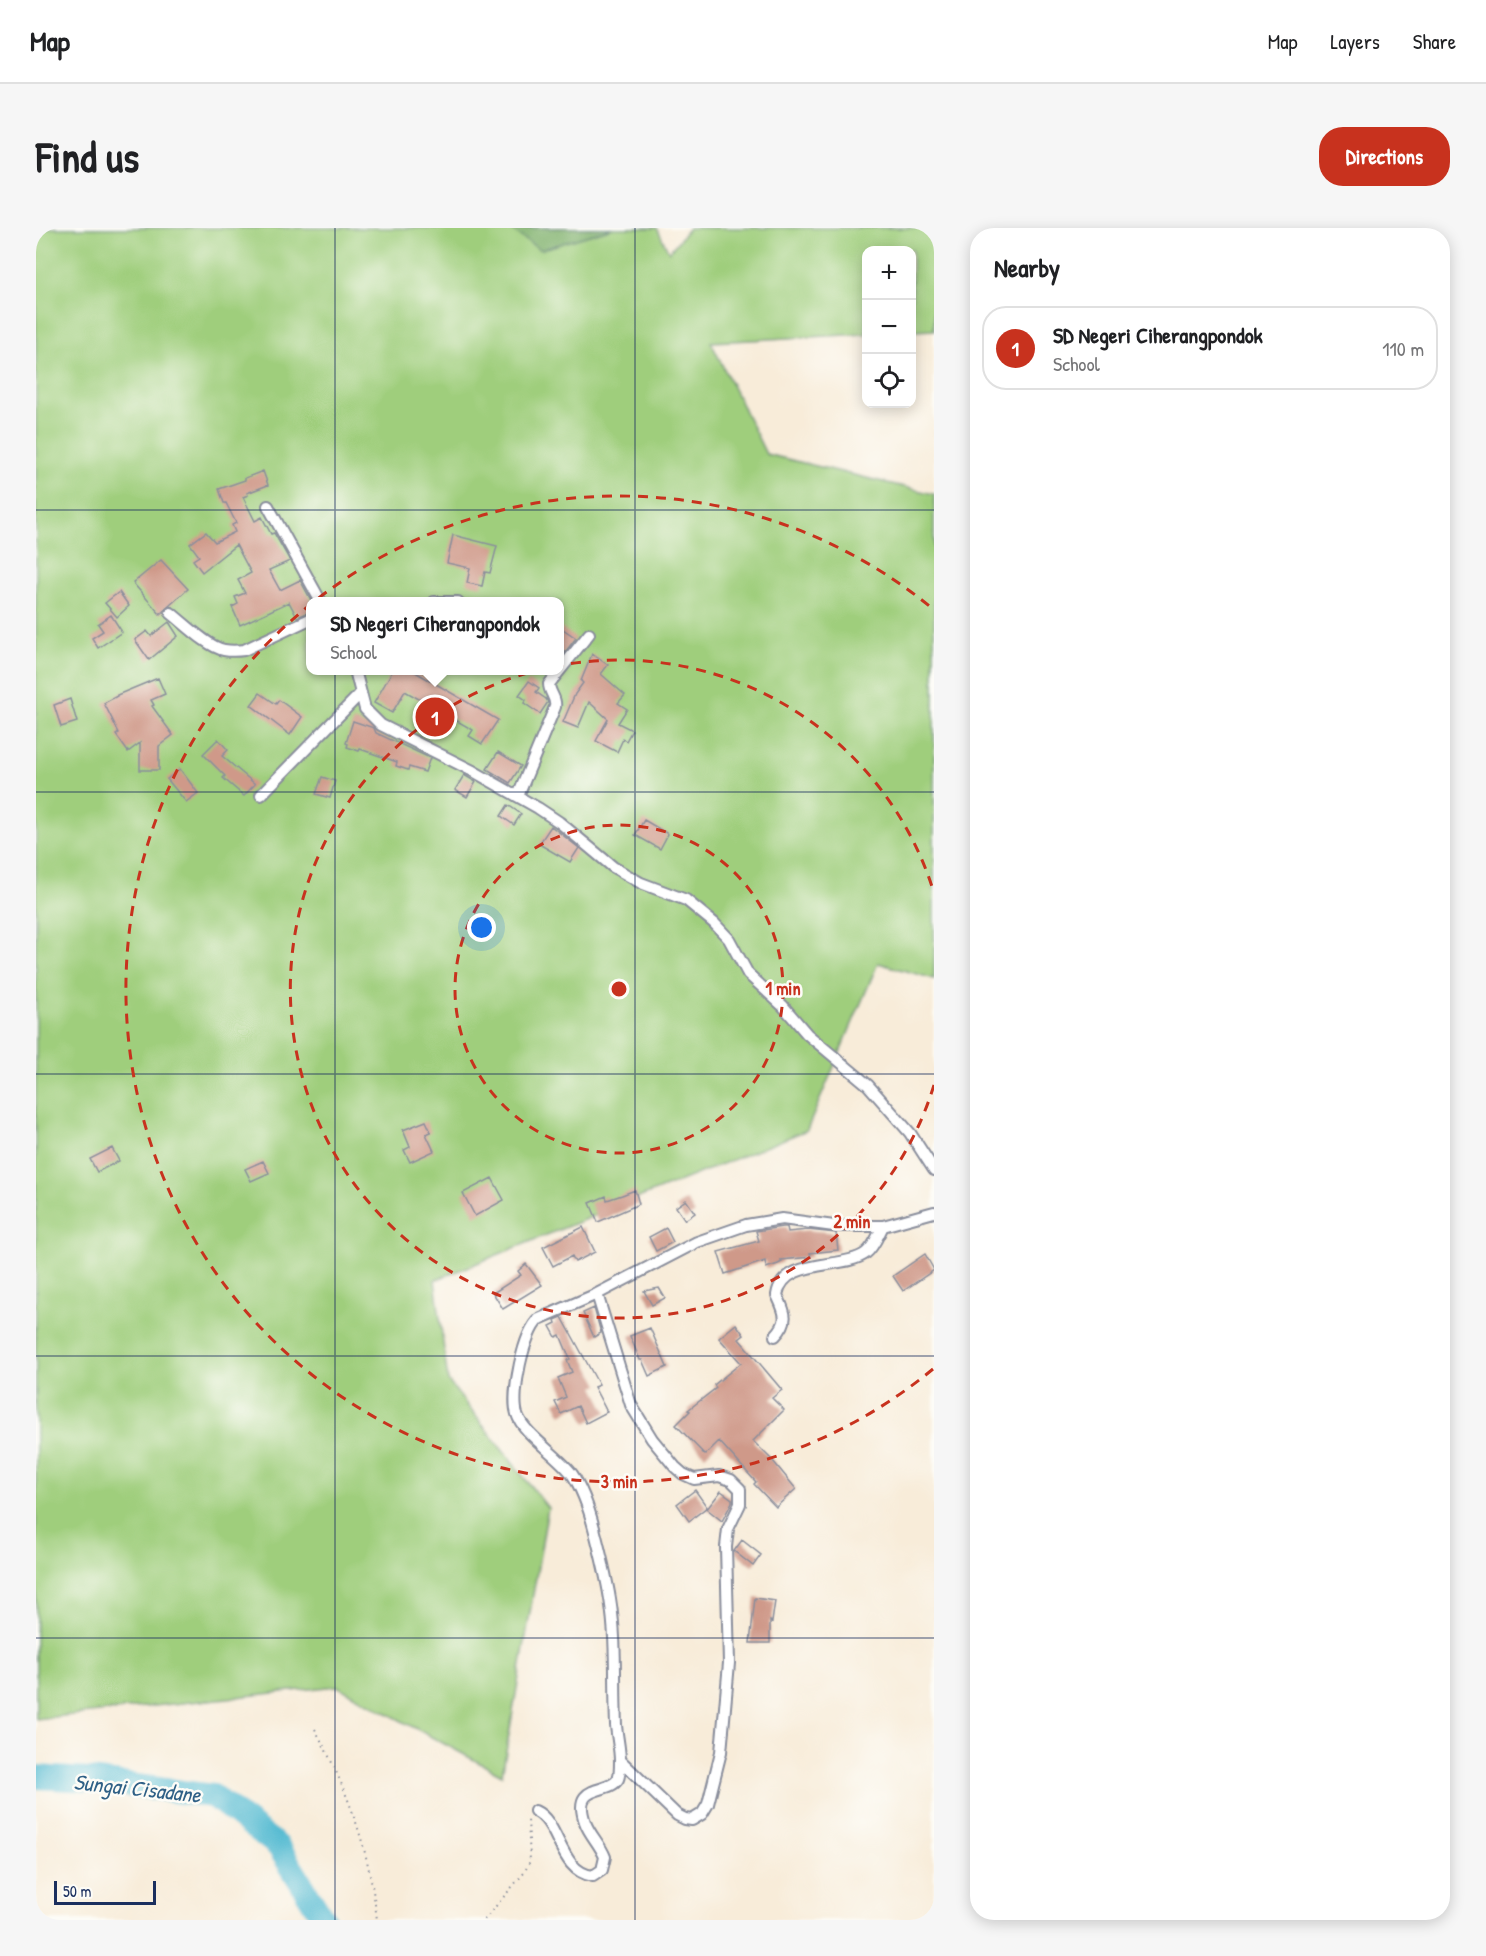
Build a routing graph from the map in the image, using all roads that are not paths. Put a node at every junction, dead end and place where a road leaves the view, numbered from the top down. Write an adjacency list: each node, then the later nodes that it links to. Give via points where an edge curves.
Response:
1 (268, 506): 2 (street)
2 (318, 597)
3 (171, 613): 4 (street, via 221,650 232,651 244,650)
4 (306, 621)
5 (589, 634): 6 (street)
6 (564, 665)
7 (356, 675): 9 (street)
8 (556, 675): 11 (street, via 549,684 555,706)
9 (360, 694): 10 (street); 11 (street, via 365,709 381,725)
10 (261, 795)
11 (518, 796): 12 (street, via 559,822 613,867 641,883 686,900 714,923 729,939 748,974 807,1034 868,1085 910,1132)
12 (934, 1170)
13 (934, 1212): 14 (street)
14 (883, 1226): 15 (street, via 834,1226 782,1219 746,1225 697,1242); 16 (street, via 868,1252 803,1270 781,1284 777,1295 786,1316 783,1328)
15 (597, 1294): 17 (street, via 539,1319 532,1326 519,1365 516,1406 527,1428 572,1473 588,1507 610,1600); 17 (street, via 631,1406 652,1438 684,1474 694,1479 719,1476 731,1480 741,1496 726,1546 729,1662 721,1752 708,1804 692,1820 677,1815)
16 (775, 1336)
17 (620, 1760): 18 (street, via 616,1782 593,1790 582,1804 585,1823 605,1857 604,1866 597,1873 588,1875 574,1866 542,1815)
18 (535, 1811)

